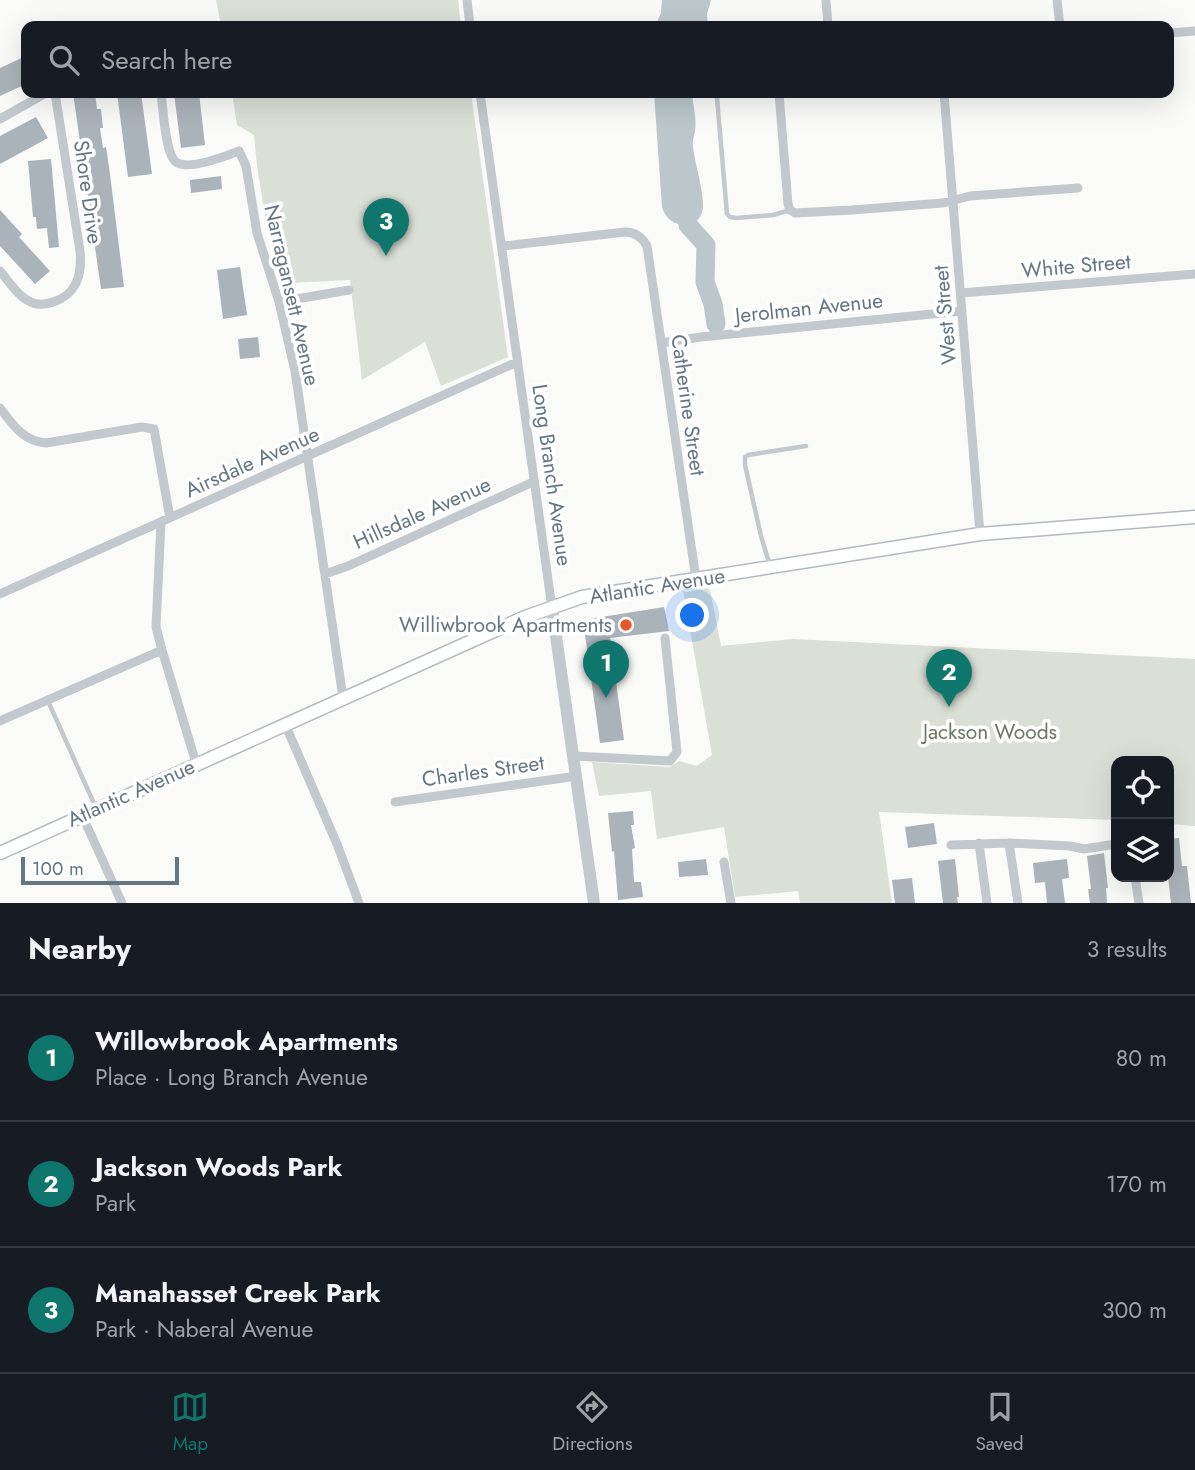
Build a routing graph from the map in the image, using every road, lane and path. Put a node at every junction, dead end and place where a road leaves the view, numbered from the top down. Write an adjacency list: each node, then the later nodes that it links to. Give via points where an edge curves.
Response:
1 (467, 0): 4 (street)
2 (826, 0): 5 (street)
3 (1058, 0): 6 (street)
4 (469, 21)
5 (828, 21)
6 (1060, 21)
7 (1195, 31): 8 (street)
8 (1174, 33)
9 (37, 98): 16 (street)
10 (56, 98): 21 (street, Shore Drive, via 80,251 79,273 72,289 45,304 25,299)
11 (161, 98): 25 (street, Narragansett Avenue, via 176,162 203,162 239,151 246,166 261,251)
12 (481, 98): 20 (street, Long Branch Avenue)
13 (717, 98): 19 (lane, via 727,214 736,218)
14 (779, 98): 19 (street)
15 (944, 98): 18 (street, West Street)
16 (0, 119)
17 (1078, 188): 18 (street)
18 (953, 200): 19 (street, via 800,214); 24 (street, West Street)
19 (790, 210)
20 (503, 246): 27 (street, Catherine Street, via 625,232 641,237 647,246); 28 (street, Long Branch Avenue)
21 (0, 271)
22 (1195, 274): 24 (street, White Street)
23 (349, 290): 25 (street)
24 (961, 293): 26 (street, West Street)
25 (279, 302): 31 (street, Narragansett Avenue)
26 (962, 311): 27 (street, Jerolman Avenue); 35 (street, West Street)
27 (661, 343): 38 (street, Catherine Street)
28 (517, 362): 31 (street, Airsdale Avenue); 32 (street, Long Branch Avenue)
29 (0, 408): 34 (street, via 22,435 46,443 142,427 154,429)
30 (806, 446): 36 (lane, via 745,457)
31 (308, 456): 34 (street, Airsdale Avenue); 37 (street, Narragansett Avenue)
32 (533, 482): 37 (street, Hillsdale Avenue); 40 (street, Long Branch Avenue)
33 (1195, 517): 35 (main road, Atlantic Avenue)
34 (165, 520): 39 (street, Airsdale Avenue); 42 (street, via 156,616)
35 (980, 534): 36 (main road, Atlantic Avenue)
36 (771, 567): 38 (main road, Atlantic Avenue)
37 (325, 574): 43 (street, Narragansett Avenue)
38 (696, 579): 40 (main road, Atlantic Avenue, via 582,597)
39 (0, 594)
40 (552, 608): 43 (main road, Atlantic Avenue); 47 (street, Long Branch Avenue)
41 (665, 638): 47 (street, via 676,755 670,761)
42 (162, 650): 44 (street); 48 (street)
43 (343, 698): 46 (main road, Atlantic Avenue)
44 (48, 700): 45 (street); 51 (lane)
45 (0, 721)
46 (285, 724): 48 (main road, Atlantic Avenue); 61 (street)
47 (574, 756): 49 (street, Long Branch Avenue)
48 (196, 763): 51 (main road, Atlantic Avenue)
49 (577, 776): 50 (street, Charles Street); 62 (street, Long Branch Avenue)
50 (395, 802)
51 (97, 808): 52 (main road, Atlantic Avenue)
52 (82, 815): 57 (main road, Atlantic Avenue); 60 (street)
53 (979, 843): 54 (street); 55 (street); 64 (street)
54 (1009, 843): 56 (street, via 1084,849); 65 (street)
55 (951, 845)
56 (1111, 845)
57 (0, 853)
58 (724, 862): 63 (street)
59 (1136, 882): 66 (street)
60 (122, 903)
61 (359, 903)
62 (594, 903)
63 (731, 903)
64 (987, 903)
65 (1018, 903)
66 (1139, 903)

